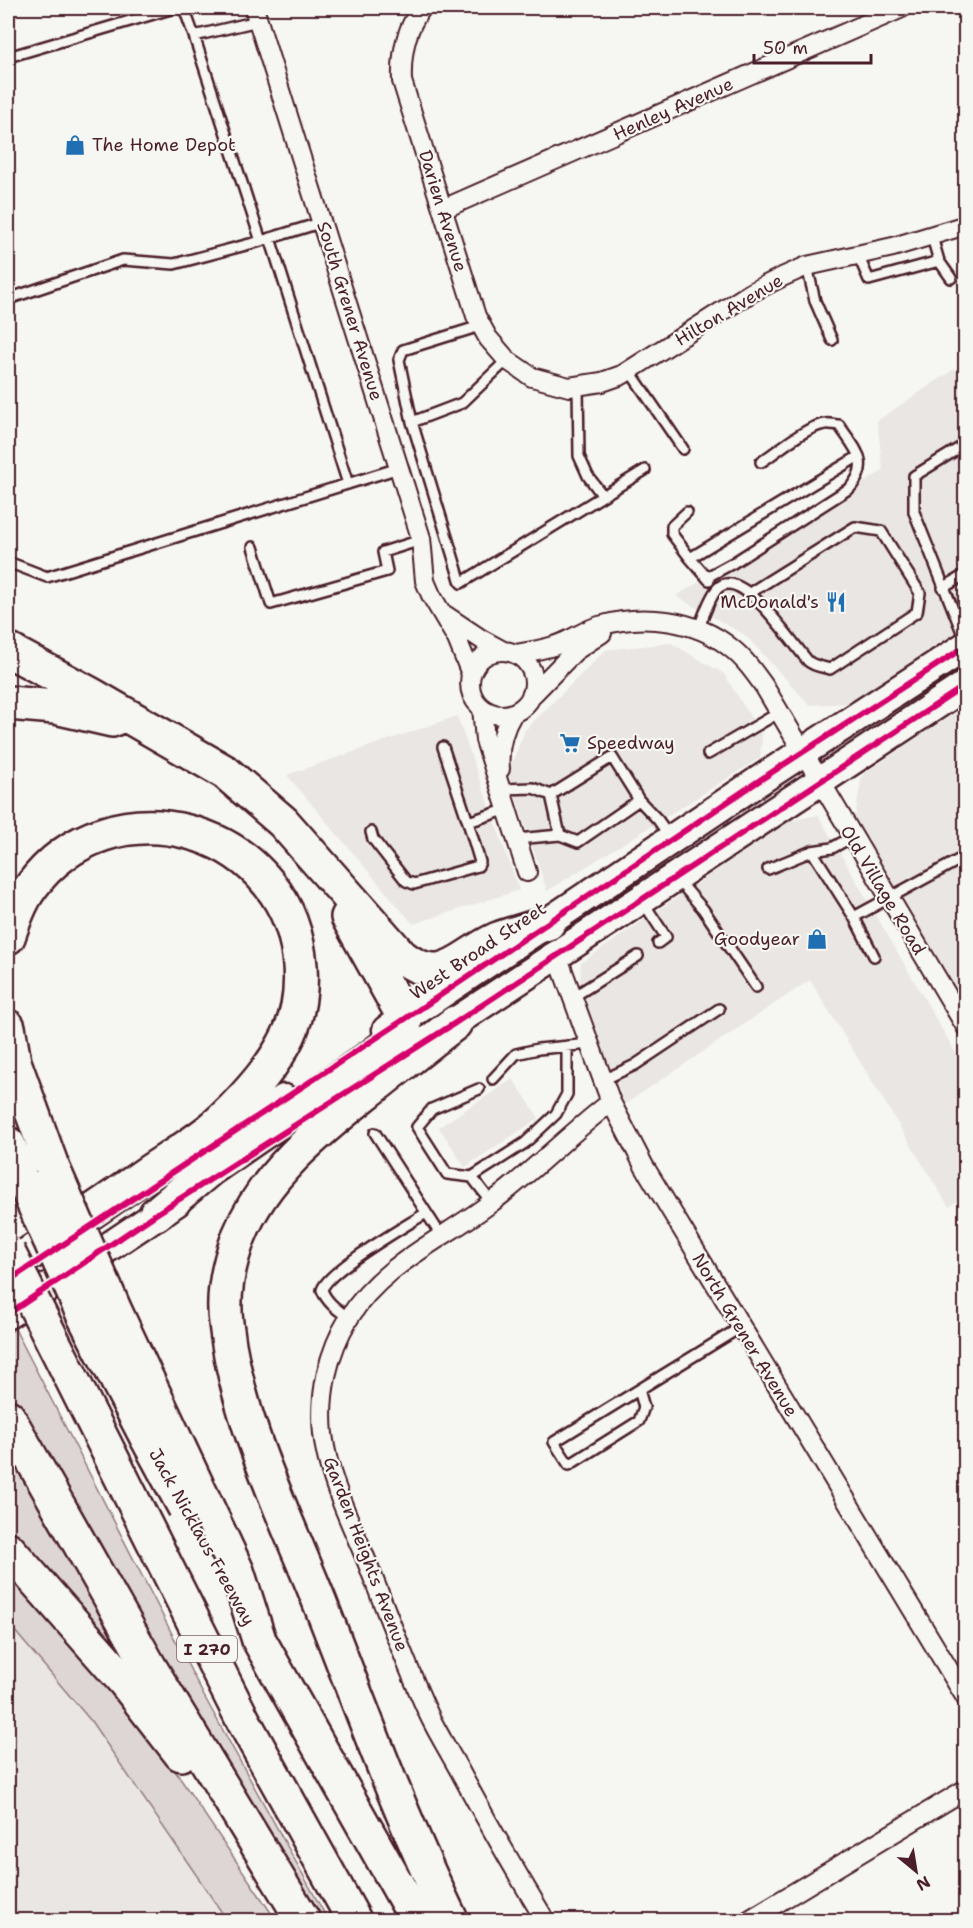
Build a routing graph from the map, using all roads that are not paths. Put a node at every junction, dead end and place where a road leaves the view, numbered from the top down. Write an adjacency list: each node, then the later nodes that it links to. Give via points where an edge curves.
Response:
1 (174, 8): 7 (lane)
2 (184, 8): 6 (lane)
3 (422, 8): 8 (street, Darien Avenue, via 403,52 402,81)
4 (902, 8): 8 (street, Henley Avenue)
5 (256, 14): 6 (lane); 9 (street, South Grener Avenue)
6 (194, 36): 12 (lane)
7 (8, 57)
8 (443, 209): 18 (street, Darien Avenue)
9 (323, 222): 12 (lane); 29 (street, South Grener Avenue)
10 (966, 225): 11 (street, Hilton Avenue)
11 (932, 237): 13 (street, Hilton Avenue); 14 (lane)
12 (266, 240): 17 (lane, via 174,264 123,260); 31 (lane)
13 (858, 255): 14 (lane, via 869,280); 15 (street, Hilton Avenue)
14 (939, 261): 16 (lane)
15 (807, 266): 19 (lane, via 815,301); 21 (street, Hilton Avenue, via 752,292)
16 (951, 278)
17 (8, 298)
18 (480, 326): 20 (street, Darien Avenue); 24 (lane, via 403,350 399,360)
19 (832, 340)
20 (507, 360): 22 (street, Darien Avenue); 24 (lane, via 462,403)
21 (629, 370): 23 (street, Hilton Avenue, via 602,382); 26 (lane)
22 (532, 377): 23 (street, Hilton Avenue)
23 (578, 386): 32 (lane, via 579,456)
24 (412, 422): 32 (lane, via 461,583)
25 (966, 444): 40 (lane, via 914,476 914,512)
26 (683, 449)
27 (859, 456): 28 (lane, via 839,425 825,424 810,429); 36 (lane); 39 (lane, via 862,468 850,488)
28 (761, 462)
29 (399, 468): 31 (lane); 34 (street, South Grener Avenue)
30 (645, 470): 32 (lane)
31 (348, 484): 37 (lane, via 47,577)
32 (603, 496)
33 (687, 512): 36 (lane, via 672,526 672,534)
34 (422, 540): 35 (lane, via 383,552 387,570 271,604); 43 (street, South Grener Avenue, via 425,581)
35 (253, 547)
36 (690, 558): 39 (lane)
37 (8, 562)
38 (966, 574): 40 (lane)
39 (707, 577): 41 (lane)
40 (943, 588): 46 (lane)
41 (716, 589): 42 (lane, via 724,583 734,583); 45 (lane)
42 (748, 594): 42 (lane, via 764,606 810,663 830,669 917,612 920,593 881,531 855,527)
43 (444, 614): 48 (street, South Grener Avenue, via 481,639); 49 (street, South Grener Avenue)
44 (628, 621): 45 (street, via 662,621); 48 (street, via 583,631 563,643); 51 (street, via 575,651)
45 (698, 629): 54 (street, via 731,648 748,664)
46 (966, 644): 58 (main road, West Broad Street)
47 (8, 650): 56 (highway)
48 (510, 652): 49 (street, via 487,654 478,660); 51 (street, via 525,659 531,668)
49 (471, 674): 53 (street, via 474,699)
50 (966, 684): 60 (main road)
51 (531, 696): 55 (street)
52 (8, 703): 56 (highway, via 85,712)
53 (482, 708): 55 (street, via 502,715); 61 (street, via 485,740)
54 (780, 712): 58 (street); 59 (lane)
55 (513, 713): 61 (street, via 500,742)
56 (154, 731): 73 (highway, via 225,772 283,822)
57 (443, 747): 65 (lane)
58 (802, 752): 60 (street, Old Village Road); 70 (main road, West Broad Street)
59 (708, 754)
60 (820, 781): 68 (street, Old Village Road); 76 (main road)
61 (502, 789): 62 (lane, via 533,788); 64 (street)
62 (551, 795): 63 (lane, via 612,757); 67 (lane)
63 (639, 800): 67 (lane, via 578,842); 70 (lane)
64 (508, 810): 65 (lane); 69 (street)
65 (468, 822): 66 (lane, via 480,864 414,884 406,881)
66 (371, 832)
67 (560, 835): 69 (lane)
68 (852, 837): 71 (lane, via 832,848); 77 (street, Old Village Road)
69 (517, 839): 75 (street)
70 (672, 839): 80 (main road, West Broad Street)
71 (812, 851): 74 (lane); 79 (lane)
72 (966, 856): 77 (lane)
73 (316, 860): 80 (highway, via 400,956 423,969 440,970 497,940); 90 (highway)
74 (768, 869)
75 (527, 872)
76 (675, 877): 78 (main road); 86 (lane, via 703,909)
77 (888, 898): 79 (lane); 87 (street, Old Village Road)
78 (641, 900): 82 (lane, via 666,937); 83 (main road)
79 (855, 917): 85 (lane)
80 (548, 923): 90 (main road, West Broad Street)
81 (8, 937): 108 (highway, via 30,888 52,864 75,848 121,830 170,828 219,842 260,874 289,918 301,969 300,999 285,1044 260,1079 214,1127)
82 (658, 943)
83 (557, 955): 88 (street, North Grener Avenue); 91 (main road)
84 (638, 956): 88 (lane)
85 (874, 956)
86 (756, 987)
87 (958, 997): 93 (street, Old Village Road)
88 (573, 998): 94 (street, North Grener Avenue)
89 (719, 1009): 97 (lane, via 635,1065)
90 (405, 1018): 105 (highway, via 404,1032 211,1168); 109 (main road, West Broad Street)
91 (455, 1023): 105 (main road); 123 (highway, via 336,1118 278,1173 257,1202 240,1236 225,1292 236,1384 259,1452 379,1759)
92 (8, 1027): 116 (highway, bridge, via 14,1062 51,1164 237,1571)
93 (966, 1027)
94 (590, 1044): 95 (lane); 97 (street, North Grener Avenue)
95 (567, 1046): 96 (lane, via 516,1054); 102 (lane, via 567,1094 556,1114 525,1143)
96 (493, 1079)
97 (603, 1080): 99 (street, North Grener Avenue)
98 (478, 1089): 102 (lane, via 432,1109 417,1127 447,1174)
99 (611, 1102): 103 (street, Garden Heights Avenue); 112 (street, North Grener Avenue, via 644,1166)
100 (375, 1133): 104 (lane)
101 (8, 1144): 116 (highway, Jack Nicklaus Freeway / I 270, bridge, via 84,1316)
102 (472, 1177): 103 (lane)
103 (492, 1203): 106 (street, Garden Heights Avenue)
104 (426, 1213): 106 (lane); 111 (lane, via 327,1280 322,1290 325,1297)
105 (156, 1215): 110 (main road)
106 (442, 1237): 111 (street, Garden Heights Avenue, via 374,1286)
107 (8, 1252): 121 (highway, I 270, bridge, via 243,1719)
108 (8, 1268)
109 (8, 1281)
110 (8, 1314)
111 (349, 1318): 124 (street, Garden Heights Avenue, via 333,1353 324,1388 323,1434 334,1480 430,1716)
112 (741, 1327): 113 (lane); 117 (street, North Grener Avenue)
113 (639, 1390): 113 (lane, via 554,1442 568,1465 639,1421 644,1407)
114 (8, 1417): 120 (highway, via 149,1666)
115 (8, 1549): 119 (highway, via 125,1682 182,1755)
116 (262, 1646): 122 (highway, Jack Nicklaus Freeway / I 270)
117 (966, 1698)
118 (966, 1790): 125 (street)
119 (297, 1920)
120 (303, 1920)
121 (354, 1920)
122 (417, 1920)
123 (451, 1920)
124 (545, 1920)
125 (749, 1920)

